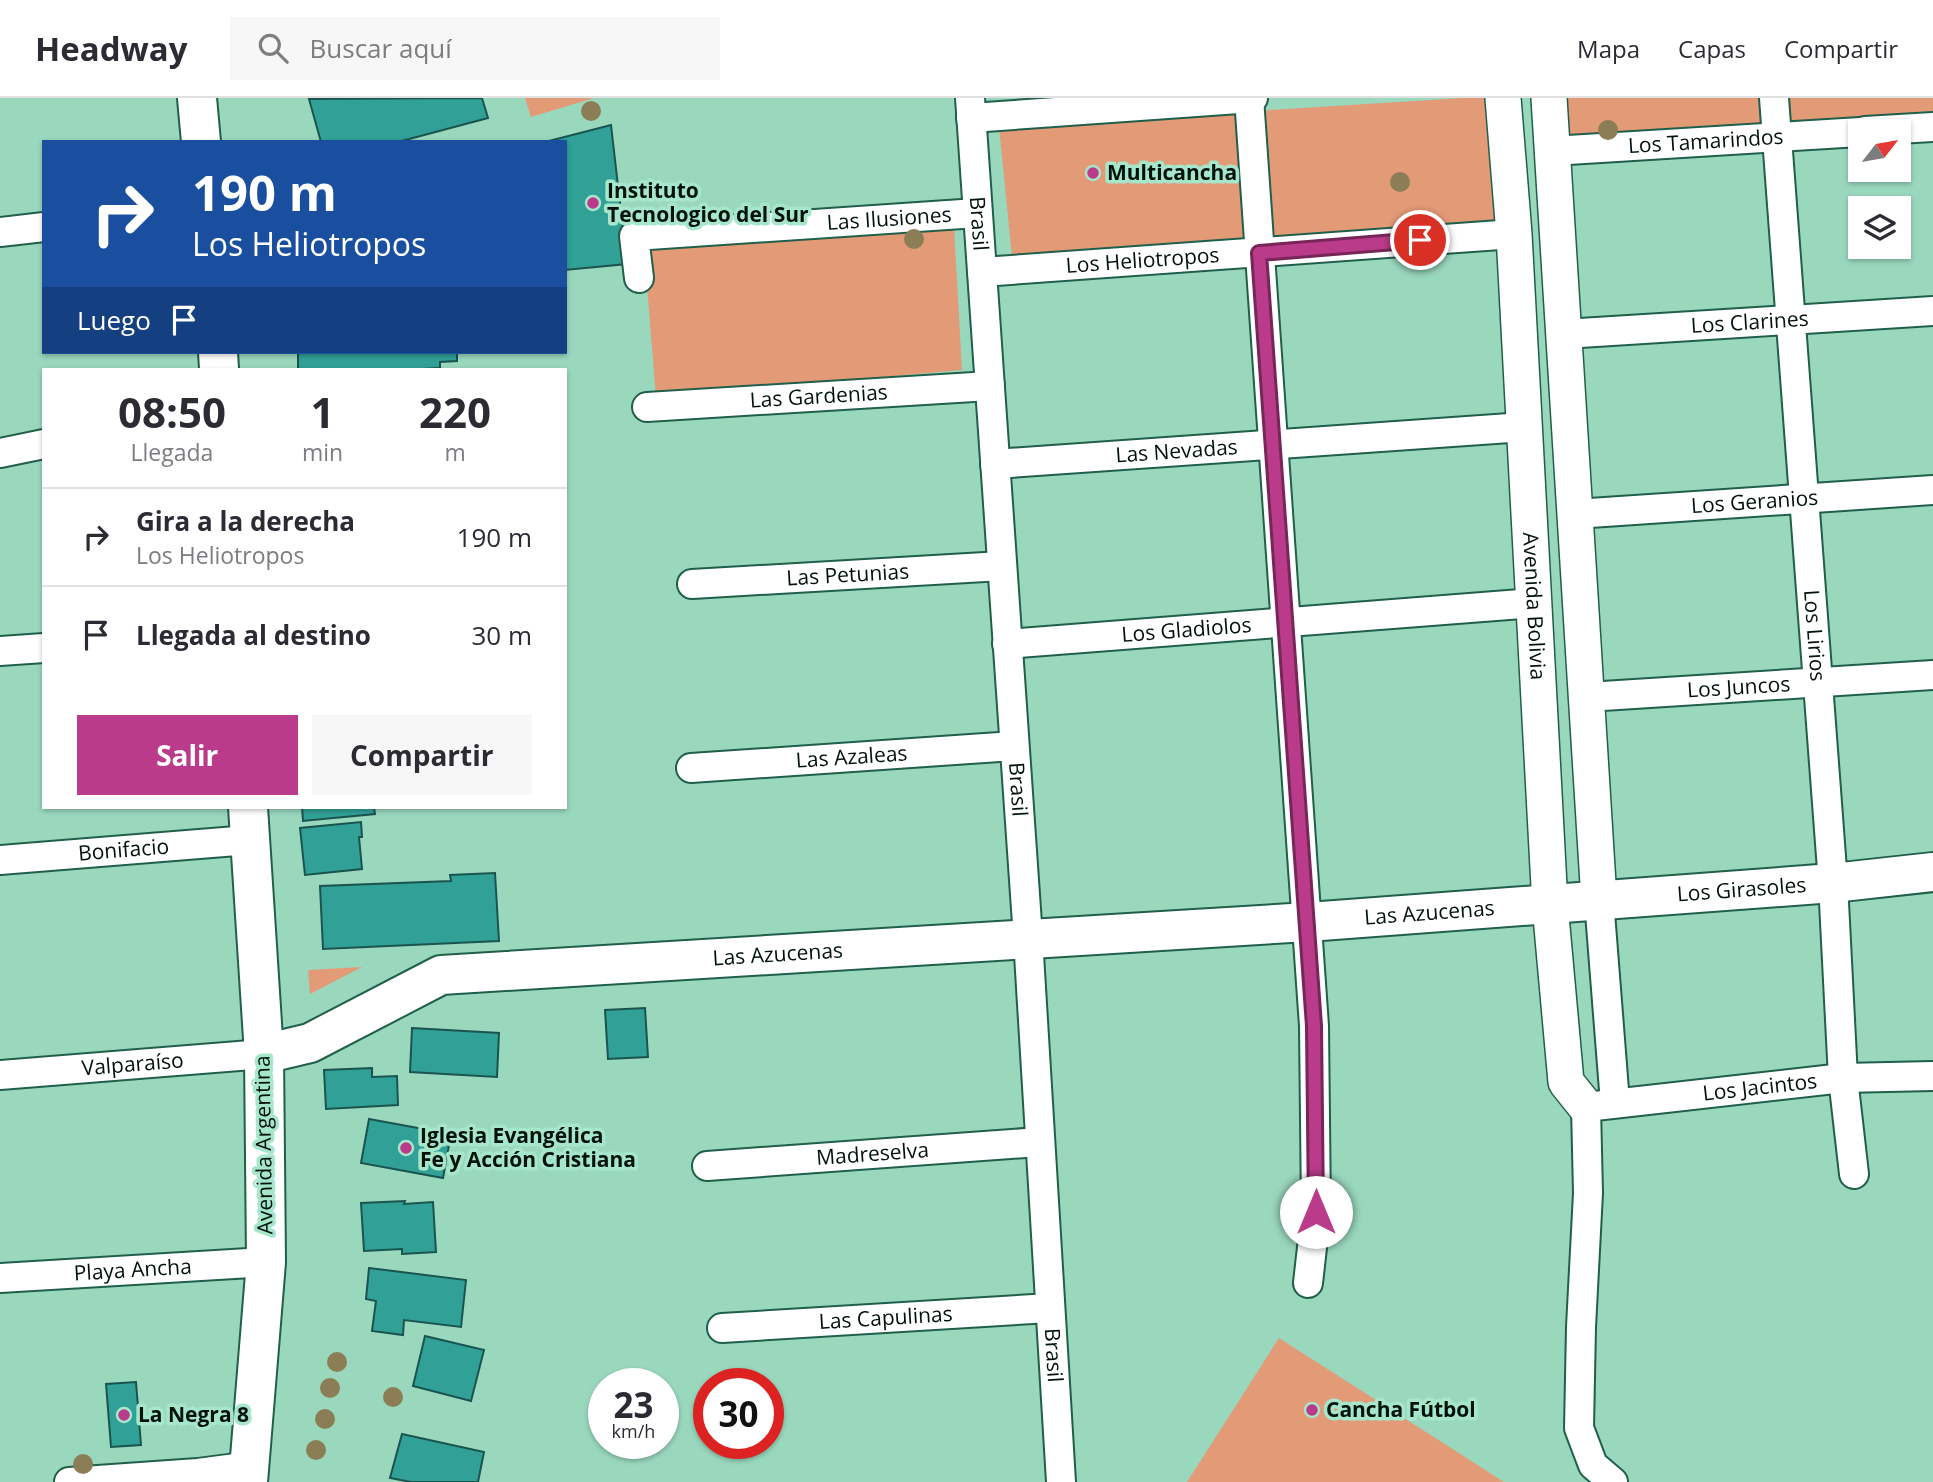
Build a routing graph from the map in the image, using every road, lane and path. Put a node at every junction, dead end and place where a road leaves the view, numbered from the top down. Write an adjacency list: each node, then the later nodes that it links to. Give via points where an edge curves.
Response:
1 (197, 98): 11 (main road)
2 (1250, 98): 6 (street); 17 (street)
3 (1503, 98): 16 (street, Avenida Bolivia)
4 (1549, 98): 12 (street)
5 (1774, 98): 10 (street, Los Lirios)
6 (970, 108): 13 (street, Brasil)
7 (1933, 127): 8 (street, Los Tamarindos)
8 (1911, 128)
9 (1848, 132): 10 (street, Los Tamarindos)
10 (1776, 137): 12 (street, Los Tamarindos); 21 (street, Los Lirios)
11 (201, 140)
12 (1552, 151): 22 (street)
13 (977, 213): 18 (street, Brasil); 19 (street, Las Ilusiones, via 634,236)
14 (42, 227): 15 (street)
15 (0, 232)
16 (1514, 234): 17 (street, Los Heliotropos); 25 (street, Avenida Bolivia)
17 (1259, 253): 18 (street, Los Heliotropos); 27 (street)
18 (982, 272): 23 (street, Brasil)
19 (639, 278)
20 (1933, 311): 21 (street, Los Clarines)
21 (1790, 320): 22 (street, Los Clarines); 31 (street, Los Lirios)
22 (1564, 334): 32 (street)
23 (990, 386): 24 (street, Las Gardenias); 29 (street, Brasil)
24 (647, 407)
25 (1524, 427): 27 (street, Las Nevadas); 35 (street, Avenida Bolivia)
26 (42, 444): 28 (street)
27 (1274, 445): 29 (street, Las Nevadas); 36 (street)
28 (0, 453)
29 (995, 464): 33 (street, Brasil)
30 (1933, 490): 31 (street, Los Geranios)
31 (1803, 498): 32 (street, Los Geranios); 41 (street, Los Lirios)
32 (1575, 514): 42 (street)
33 (1002, 566): 34 (street, Las Petunias); 37 (street, Brasil)
34 (692, 584)
35 (1534, 603): 36 (street, Los Gladiolos); 50 (street, Avenida Bolivia)
36 (1286, 623): 37 (street, Los Gladiolos); 51 (street)
37 (1007, 644): 43 (street, Brasil)
38 (42, 648): 39 (street)
39 (0, 651)
40 (1933, 675): 41 (street, Los Juncos)
41 (1817, 682): 42 (street, Los Juncos); 48 (street, Los Lirios)
42 (1587, 697): 49 (street)
43 (1014, 746): 44 (street, Las Azaleas); 52 (street, Brasil)
44 (691, 768)
45 (248, 823): 46 (street, Bonifacio); 53 (main road, Avenida Argentina)
46 (0, 860)
47 (1933, 872): 48 (main road, Los Girasoles)
48 (1833, 883): 49 (main road, Los Girasoles); 56 (street, Los Lirios)
49 (1599, 900): 50 (main road, Los Girasoles); 57 (street)
50 (1550, 905): 51 (main road, Las Azucenas); 57 (street, Avenida Bolivia, via 1566,1082)
51 (1308, 922): 52 (main road, Las Azucenas); 63 (street, via 1316,1212)
52 (1028, 938): 53 (main road, Las Azucenas, via 441,975 310,1043); 58 (street, Brasil)
53 (264, 1054): 54 (street, Valparaíso); 61 (main road, Avenida Argentina)
54 (0, 1075)
55 (1933, 1076): 56 (street, Los Jacintos)
56 (1843, 1078): 57 (street, Los Jacintos); 60 (street, Los Lirios)
57 (1600, 1105): 69 (street, via 1588,1193 1579,1428 1593,1465)
58 (1039, 1142): 59 (street, Madreselva); 64 (street, Brasil)
59 (707, 1166)
60 (1854, 1174)
61 (266, 1262): 62 (street, Playa Ancha); 66 (main road, Avenida Argentina)
62 (0, 1278)
63 (1308, 1283)
64 (1050, 1308): 65 (street, Las Capulinas); 68 (street, Brasil)
65 (722, 1328)
66 (249, 1474): 67 (street)
67 (69, 1482)
68 (1060, 1482)
69 (1613, 1482)

